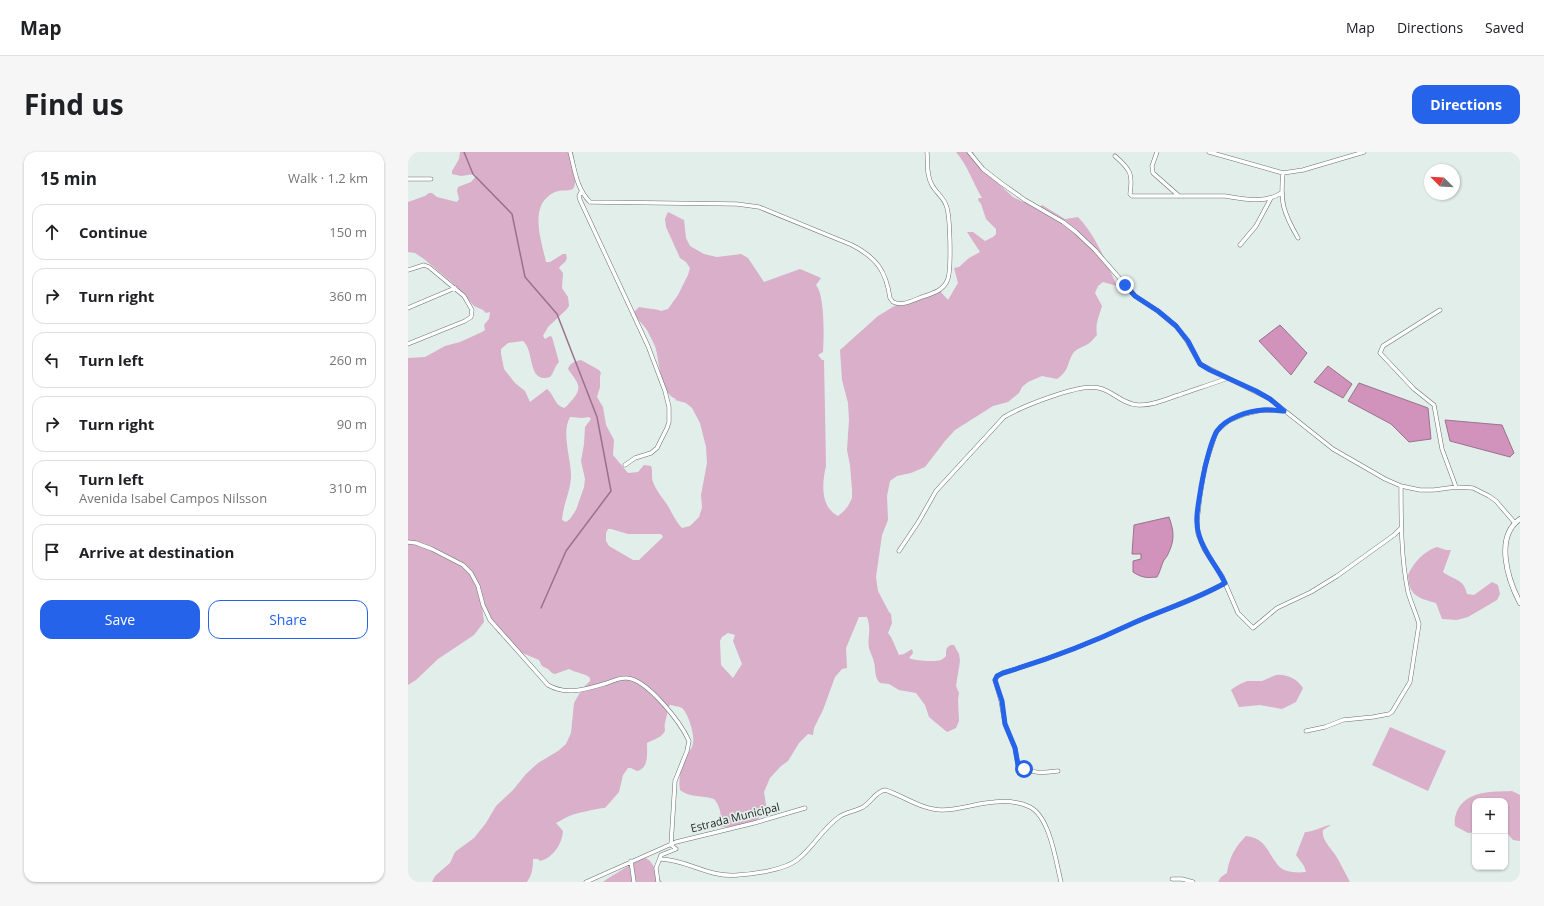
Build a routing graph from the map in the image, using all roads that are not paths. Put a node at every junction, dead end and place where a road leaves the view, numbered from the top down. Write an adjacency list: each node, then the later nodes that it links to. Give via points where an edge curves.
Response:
1 (570, 152): 11 (street)
2 (927, 152): 11 (street, via 929,177 932,186 944,200 949,218 949,276 943,287 937,291 900,304 890,298 882,269 863,251 758,207 737,204 594,203)
3 (969, 152): 22 (street, via 983,169 1001,183 1076,232 1135,296 1176,326 1188,341 1200,364)
4 (1157, 152): 13 (street, via 1152,166 1153,173)
5 (1209, 152): 8 (street)
6 (1364, 152): 8 (street, via 1303,170)
7 (1115, 156): 13 (street, via 1124,164 1132,178 1130,194 1144,197)
8 (1283, 173): 12 (street)
9 (408, 179): 10 (street)
10 (431, 179)
11 (581, 192): 24 (street, via 580,200 648,346 669,407 669,422 657,448)
12 (1281, 193): 14 (street); 15 (street, via 1284,211)
13 (1179, 196): 14 (street)
14 (1271, 198): 16 (street, via 1256,226)
15 (1298, 238)
16 (1240, 246)
17 (408, 270): 18 (street, via 424,265)
18 (455, 288): 19 (street); 21 (street, via 470,305 471,317)
19 (408, 308)
20 (1440, 310): 26 (street, via 1383,346 1380,353 1414,390 1434,405 1442,449)
21 (408, 344)
22 (1228, 378): 23 (street, via 1270,399); 31 (street, via 1146,404 1127,403 1103,389 1091,387 1018,409 1004,417 936,491)
23 (1284, 411): 25 (street, via 1333,449); 32 (street, via 1262,410 1245,414 1228,421 1216,432 1205,466 1197,522 1198,534 1204,548)
24 (625, 465)
25 (1401, 486): 26 (street, via 1427,490); 29 (street)
26 (1456, 487): 28 (street, via 1473,488 1489,496)
27 (1520, 519): 28 (street)
28 (1514, 523): 33 (street, via 1507,536 1507,565)
29 (1402, 528): 32 (street, via 1337,576 1297,600 1277,608 1253,628 1238,613); 34 (street, via 1408,590 1419,624 1410,682 1395,709 1389,714 1343,720)
30 (408, 542): 37 (street, via 422,545 463,565 472,573 490,620 548,685 567,692 625,678 635,679 662,702 681,725 689,741 674,781)
31 (899, 552)
32 (1225, 583): 35 (street, via 1210,592 1094,641 997,676 995,680 1002,701 1005,724 1015,748 1018,765 1031,772)
33 (1520, 603)
34 (1306, 731)
35 (1058, 771)
36 (805, 808): 37 (street, Estrada Municipal)
37 (670, 845): 38 (street, via 676,849 661,855); 39 (street, Estrada Municipal)
38 (660, 858): 43 (street, via 656,868); 44 (street, via 676,860 722,875 745,874 788,866 796,861 835,820 847,812 862,808 877,793 885,790 923,806 942,810 994,802 1010,802 1031,807 1047,827)
39 (631, 861): 41 (street, Estrada Municipal); 42 (street)
40 (1172, 879): 45 (street)
41 (586, 882)
42 (634, 882)
43 (658, 882)
44 (1061, 882)
45 (1194, 882)

